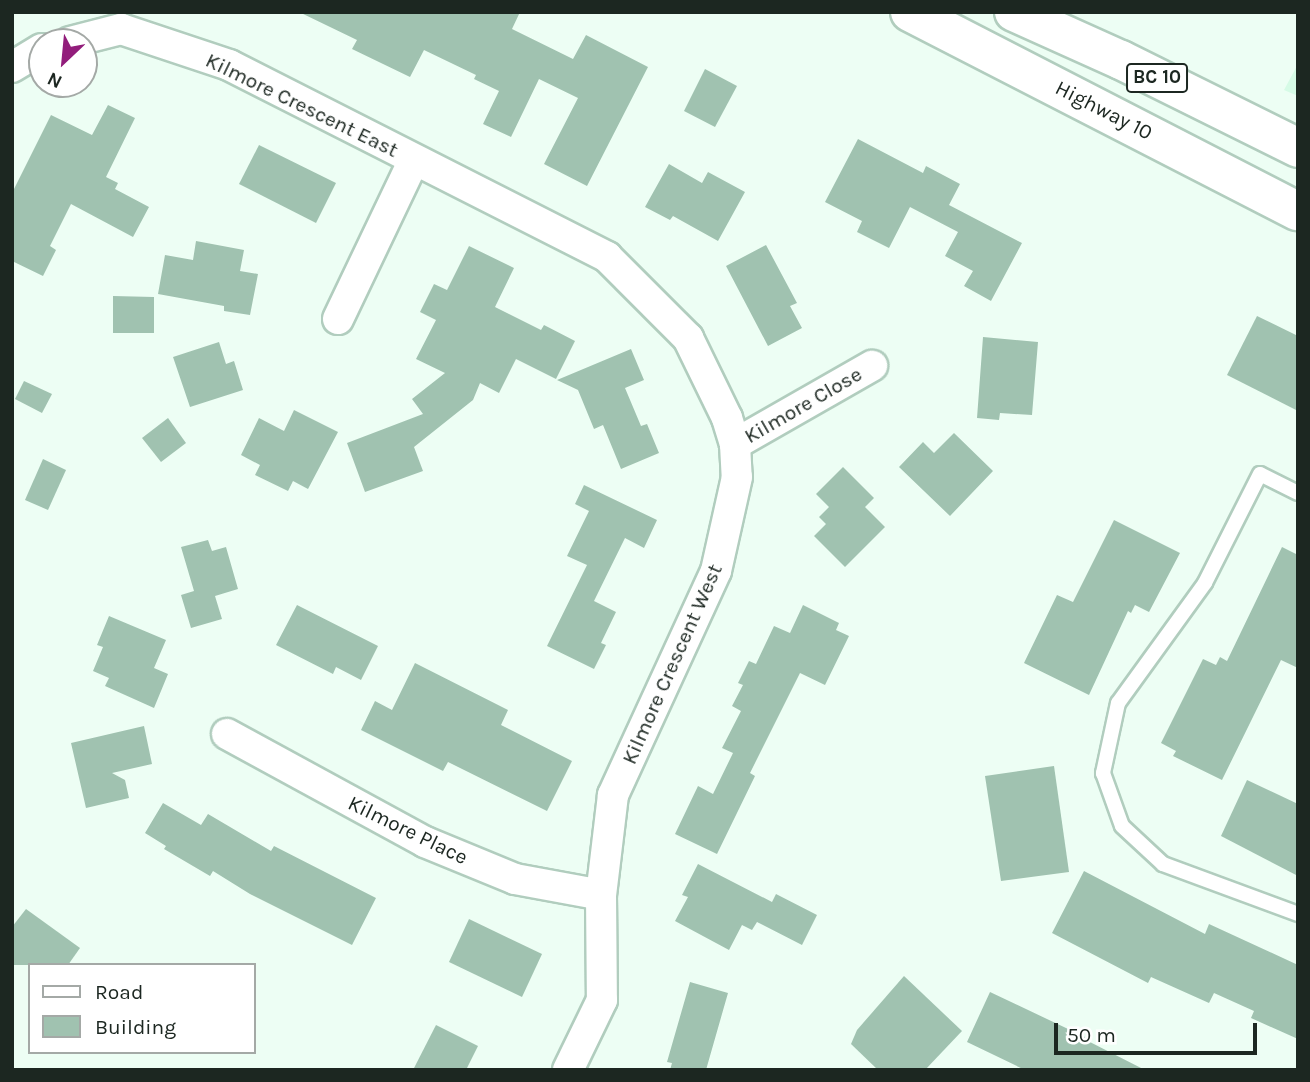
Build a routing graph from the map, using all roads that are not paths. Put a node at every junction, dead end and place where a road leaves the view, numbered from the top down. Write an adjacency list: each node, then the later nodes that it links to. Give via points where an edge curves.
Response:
1 (909, 12): 9 (highway, Highway 10 / BC 10)
2 (1014, 12): 7 (highway, BC 10)
3 (149, 25): 4 (street, Kilmore Crescent East); 8 (street, Kilmore Crescent East)
4 (98, 30)
5 (28, 57): 6 (street)
6 (12, 67)
7 (1298, 148)
8 (414, 160): 10 (street); 12 (street, Kilmore Crescent West, via 607,257 688,338)
9 (1298, 211)
10 (338, 319)
11 (872, 366): 12 (street, Kilmore Close)
12 (735, 444): 15 (street, Kilmore Crescent West, via 737,477 716,571 614,795)
13 (1298, 493): 16 (lane, via 1260,474 1205,583 1118,703 1104,773 1122,826 1163,864)
14 (227, 734): 15 (street, Kilmore Place, via 425,842 514,879)
15 (601, 895): 17 (street, Kilmore Crescent West, via 602,1000)
16 (1298, 914)
17 (568, 1070)

